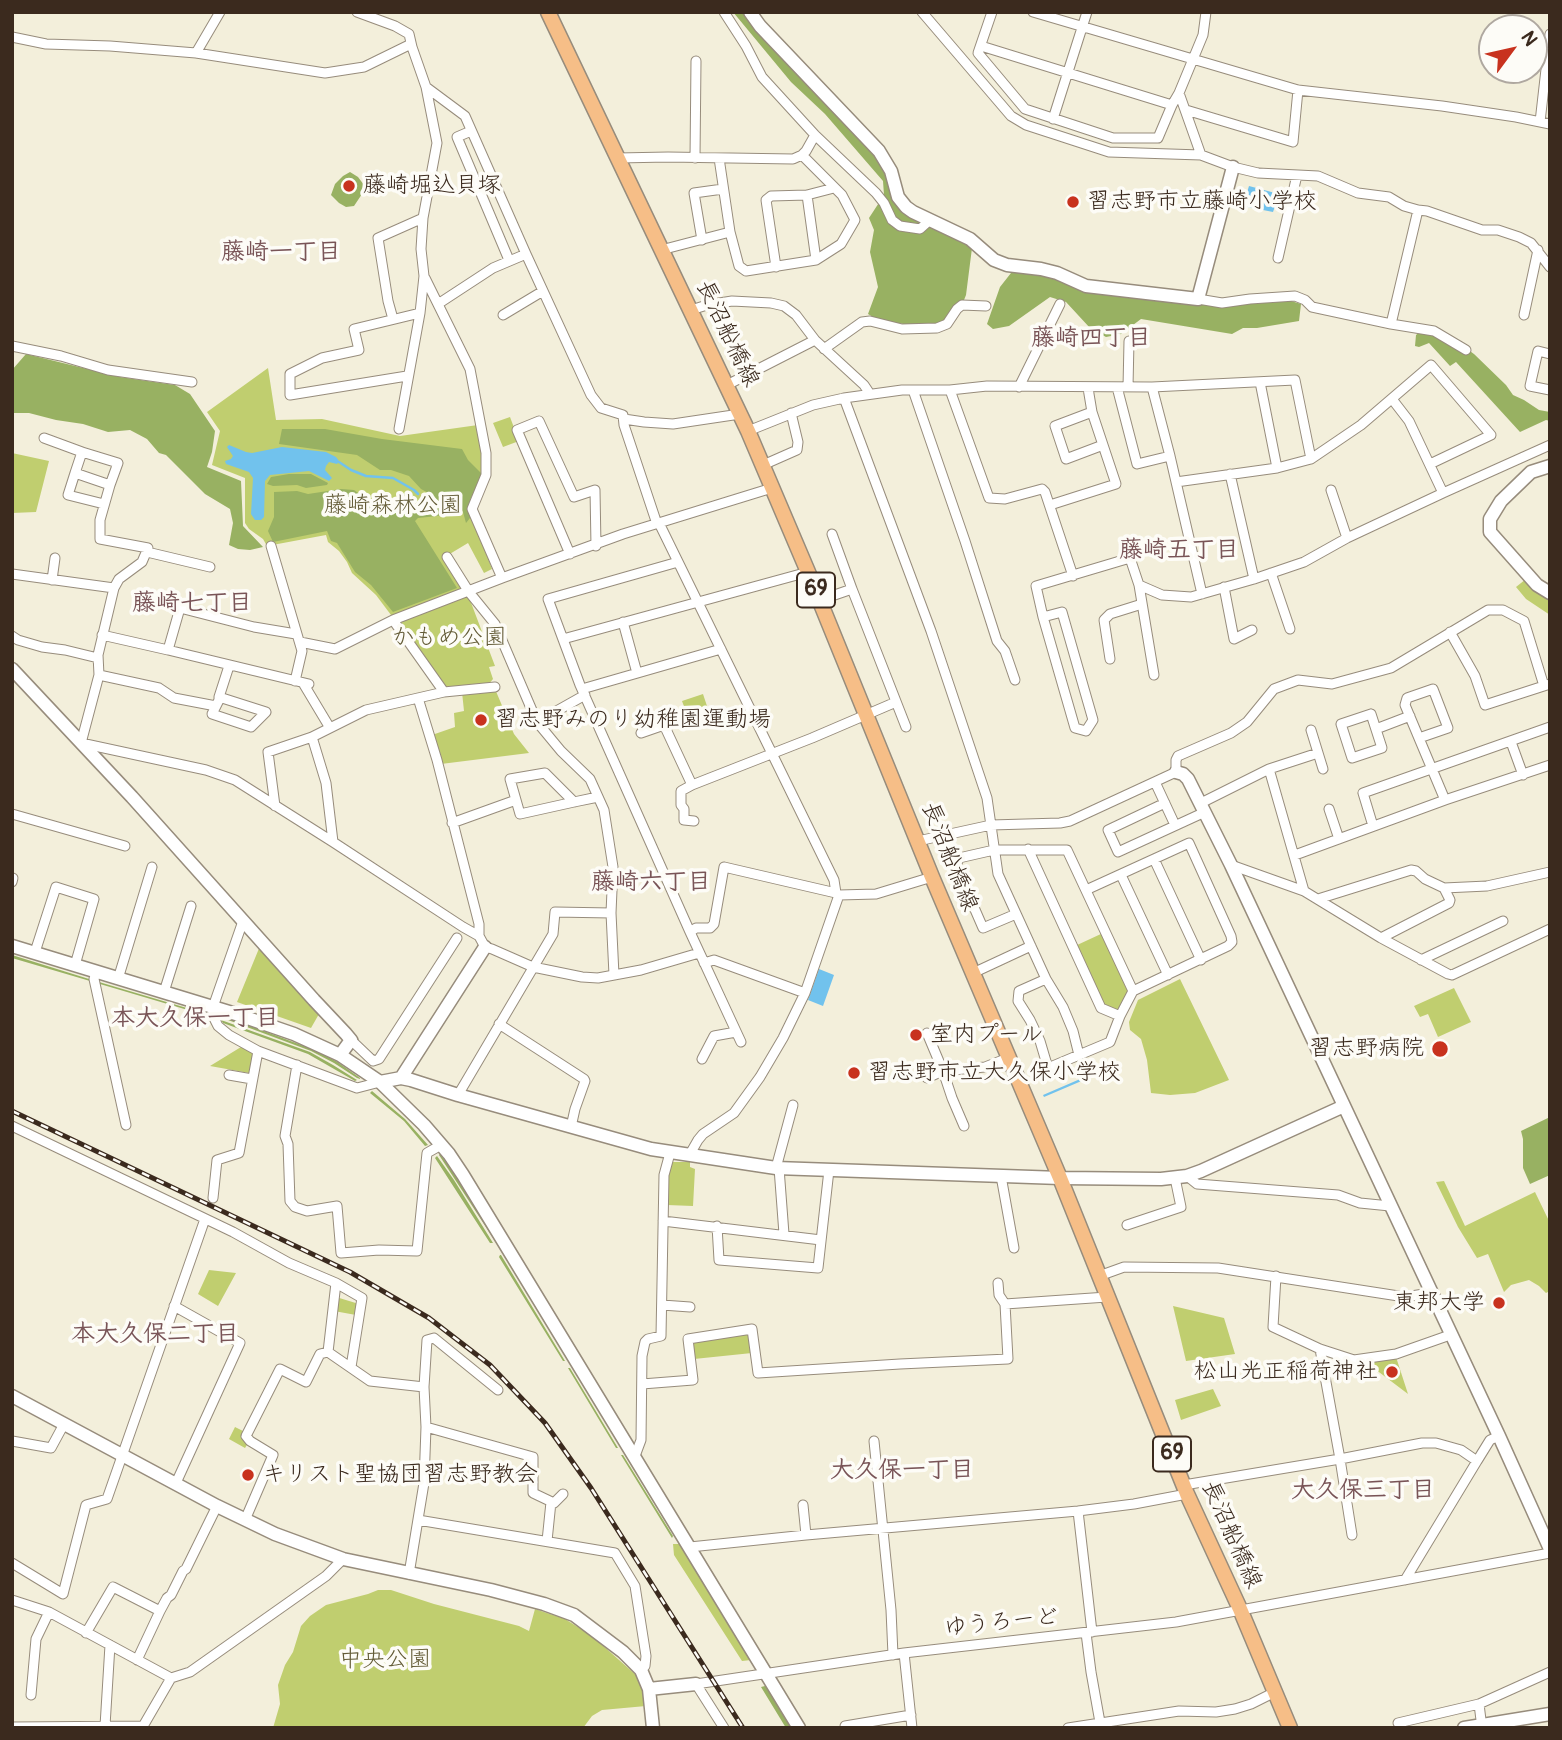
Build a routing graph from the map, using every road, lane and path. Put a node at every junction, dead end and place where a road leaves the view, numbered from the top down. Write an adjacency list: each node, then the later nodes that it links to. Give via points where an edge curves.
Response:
1 (220, 12): 16 (street)
2 (356, 12): 14 (street, via 409,34)
3 (548, 12): 31 (main road, 長沼船橋線 / 69)
4 (724, 12): 28 (street, via 762,77)
5 (750, 12): 41 (street, via 879,152 906,207)
6 (922, 12): 30 (street, via 1011,116 1026,125 1109,152)
7 (992, 12): 15 (street)
8 (1033, 12): 11 (street)
9 (1087, 12): 11 (street)
10 (1206, 12): 17 (street)
11 (1083, 26): 17 (street); 19 (street)
12 (1550, 34): 26 (street)
13 (12, 37): 16 (street, via 46,44)
14 (411, 44): 16 (street, via 364,67 325,73); 20 (street)
15 (981, 46): 19 (street); 25 (street, via 978,52 1025,109)
16 (196, 53)
17 (1193, 60): 21 (street); 22 (street)
18 (696, 61): 32 (street)
19 (1069, 74): 23 (street); 25 (street)
20 (426, 87): 27 (street, via 465,116); 40 (street, via 437,143)
21 (1298, 90): 24 (street, via 1293,142); 26 (street)
22 (1180, 93): 23 (street); 24 (street)
23 (1172, 105): 25 (street, via 1158,138 1113,138)
24 (1186, 110): 30 (street)
25 (1053, 119)
26 (1545, 123)
27 (471, 131): 46 (street); 48 (street, via 457,137)
28 (815, 135): 29 (street); 41 (street, via 876,193 900,226 920,229)
29 (802, 155): 33 (street, via 793,159); 36 (street)
30 (1201, 155): 34 (street)
31 (618, 158): 32 (street); 44 (main road, 長沼船橋線 / 69)
32 (695, 158): 33 (street)
33 (719, 158): 37 (street)
34 (1233, 167): 35 (street); 54 (street)
35 (1297, 176): 39 (street, via 1318,176 1357,193 1389,197); 47 (street)
36 (834, 188): 38 (street); 49 (street, via 855,220 841,244)
37 (723, 189): 42 (street); 43 (street, via 694,193)
38 (807, 195): 49 (street); 50 (street, via 766,200)
39 (1418, 210): 45 (street, via 1519,237); 63 (street)
40 (424, 218): 52 (street); 62 (street, via 378,238)
41 (930, 220): 54 (street, via 970,239 1007,265 1057,273 1086,286)
42 (730, 232): 43 (street); 50 (street, via 739,266 746,271)
43 (702, 240): 44 (street)
44 (661, 250): 58 (main road, 長沼船橋線 / 69)
45 (1538, 250): 51 (street); 61 (street)
46 (526, 254): 48 (street); 53 (street)
47 (1278, 258)
48 (509, 260): 55 (street)
49 (816, 260): 50 (street)
50 (776, 267)
51 (1550, 267)
52 (424, 276): 55 (street); 59 (street)
53 (542, 291): 60 (street); 88 (street, via 591,395 601,408)
54 (1198, 299): 63 (street, via 1222,303 1295,296 1312,307)
55 (438, 304): 125 (street, via 470,369 486,453 486,475 472,509)
56 (1060, 304): 74 (street)
57 (986, 306): 67 (street, via 962,305 947,324 937,328 902,329 862,322)
58 (691, 310): 64 (street, via 732,302 784,306); 73 (main road, 長沼船橋線 / 69)
59 (420, 313): 62 (street); 70 (street)
60 (503, 315)
61 (1524, 315)
62 (393, 319): 70 (street, via 355,329 359,350 322,358 290,374 290,395)
63 (1391, 324): 68 (street, via 1434,331)
64 (815, 340): 67 (street); 73 (street)
65 (1129, 341): 76 (street)
66 (12, 346): 71 (street, via 108,370)
67 (824, 349): 82 (street)
68 (1466, 350)
69 (1550, 354): 81 (street, via 1538,351 1530,386)
70 (407, 376): 89 (street)
71 (192, 382)
72 (1260, 382): 77 (street); 96 (street, via 1295,380); 100 (street)
73 (727, 385): 87 (main road, 長沼船橋線 / 69)
74 (1019, 387): 78 (street); 80 (street)
75 (1117, 387): 76 (street); 78 (street); 95 (street, via 1137,464)
76 (1128, 387): 77 (street)
77 (1152, 387): 95 (street)
78 (1088, 388): 85 (street)
79 (913, 390): 80 (street); 82 (street); 157 (street, via 997,640)
80 (950, 390): 109 (street, via 989,498 1005,499 1042,489)
81 (1550, 390)
82 (870, 394): 83 (street)
83 (844, 398): 86 (street); 200 (street, via 932,631 987,797)
84 (1392, 399): 96 (street); 97 (street, via 1409,421); 97 (street, via 1431,365 1491,435)
85 (1092, 412): 92 (street); 92 (street, via 1055,426 1066,459)
86 (791, 413): 90 (street); 98 (street, via 797,450)
87 (740, 414): 88 (street, via 673,424); 90 (main road, 長沼船橋線 / 69)
88 (624, 419): 110 (street)
89 (399, 429)
90 (748, 431): 98 (main road, 長沼船橋線 / 69)
91 (44, 438): 94 (street)
92 (1103, 445): 109 (street, via 1116,484)
93 (1550, 445): 107 (street)
94 (82, 452): 101 (street); 104 (street, via 118,463)
95 (1170, 456): 103 (street)
96 (1311, 459): 100 (street)
97 (1430, 464): 107 (street)
98 (762, 465): 105 (main road, 長沼船橋線 / 69)
99 (1550, 466): 133 (street, via 1531,472 1501,501 1490,519 1490,532 1537,585)
100 (1277, 468): 102 (street)
101 (75, 473): 104 (street); 108 (street, via 68,495)
102 (1230, 474): 103 (street); 126 (street)
103 (1176, 482): 134 (street)
104 (110, 485): 108 (street)
105 (772, 488): 110 (street); 121 (main road, 長沼船橋線 / 69)
106 (1331, 490): 112 (street)
107 (1443, 493): 112 (street)
108 (104, 504): 115 (street, via 100,539 148,548)
109 (1050, 505): 124 (street)
110 (658, 524): 113 (street); 119 (street)
111 (832, 534): 131 (street)
112 (1347, 538): 122 (street, via 1304,562)
113 (596, 545): 116 (street); 116 (street, via 595,490 574,498 539,421 517,430)
114 (271, 546): 146 (street)
115 (147, 552): 120 (street); 130 (street)
116 (570, 554): 125 (street)
117 (447, 557): 132 (street)
118 (55, 558): 127 (street)
119 (678, 562): 136 (street); 147 (street, via 548,600)
120 (210, 567)
121 (808, 572): 135 (main road, 長沼船橋線 / 69); 136 (street)
122 (1270, 573): 126 (street); 141 (street)
123 (12, 575): 127 (street)
124 (1073, 576): 128 (street, via 1130,558); 138 (street, via 1036,586)
125 (502, 578): 132 (street)
126 (1254, 579): 129 (street)
127 (52, 580): 130 (street)
128 (1139, 585): 134 (street, via 1162,596); 137 (street)
129 (1224, 587): 134 (street); 142 (street, via 1234,639)
130 (114, 588): 144 (street)
131 (852, 589): 135 (street); 165 (street)
132 (468, 592): 139 (street); 168 (street, via 495,624)
133 (1550, 593)
134 (1202, 594)
135 (820, 600): 166 (main road, 長沼船橋線 / 69)
136 (697, 602): 140 (street); 148 (street)
137 (1142, 604): 151 (street, via 1104,620); 156 (street)
138 (1043, 617): 138 (street, via 1075,728 1086,731 1093,720 1062,612)
139 (393, 620): 146 (street, via 335,649); 161 (street)
140 (623, 622): 147 (street); 154 (street)
141 (1290, 629)
142 (1252, 630)
143 (1450, 632): 159 (street, via 1475,676 1485,705); 159 (street, via 1488,610 1503,610 1524,621); 185 (street, via 1391,668 1332,684 1298,680 1274,689 1247,722 1178,757)
144 (102, 635): 149 (street); 150 (street)
145 (12, 636): 150 (street, via 42,648)
146 (298, 638): 149 (street, via 180,608); 158 (street)
147 (563, 639): 162 (street)
148 (721, 649): 154 (street); 180 (street)
149 (167, 650): 152 (street)
150 (98, 658): 155 (street)
151 (1110, 659)
152 (229, 666): 158 (street); 164 (street)
153 (12, 669): 178 (street)
154 (637, 673): 162 (street)
155 (99, 675): 164 (street, via 159,688 174,698); 178 (street)
156 (1154, 675)
157 (1015, 680)
158 (303, 682): 171 (street)
159 (1547, 685)
160 (495, 687): 161 (street)
161 (444, 692): 163 (street)
162 (583, 692): 168 (street); 227 (street)
163 (418, 698): 171 (street, via 366,710); 199 (street)
164 (218, 702): 164 (street, via 212,714 251,727 266,712)
165 (896, 702): 166 (street); 169 (street)
166 (866, 716): 180 (street); 204 (main road, 長沼船橋線 / 69)
167 (1410, 716): 172 (street); 176 (street); 176 (street, via 1405,705 1408,698 1433,689 1448,728)
168 (537, 723): 189 (street, via 590,779)
169 (906, 727)
170 (1550, 727): 177 (street)
171 (330, 728): 175 (street)
172 (1376, 729): 172 (street, via 1371,714 1341,724 1352,758 1382,748)
173 (1311, 730): 179 (street)
174 (641, 733): 188 (street, via 664,725)
175 (312, 737): 194 (street, via 268,752); 205 (street, via 326,783)
176 (1419, 738): 184 (street)
177 (1511, 742): 184 (street); 186 (street)
178 (81, 743): 194 (street, via 206,770 235,780); 224 (street)
179 (1318, 753): 182 (street); 183 (street)
180 (772, 754): 188 (street); 219 (street)
181 (1550, 765): 186 (street)
182 (1269, 769): 195 (street); 209 (street)
183 (1323, 769)
184 (1433, 769): 191 (street); 202 (street, via 1363,793)
185 (1175, 772): 187 (street); 195 (street, via 1188,779)
186 (1523, 775): 191 (street)
187 (1155, 782): 193 (street); 200 (street, via 1070,821)
188 (692, 785): 198 (street, via 681,791 681,805 684,820)
189 (598, 797): 192 (street); 222 (street, via 613,867)
190 (516, 800): 192 (street, via 520,814); 192 (street, via 510,779 545,773); 199 (street)
191 (1445, 800): 202 (street)
192 (574, 802)
193 (1165, 803): 201 (street); 201 (street, via 1108,830 1118,852)
194 (275, 806): 205 (street)
195 (1203, 808): 201 (street); 211 (street)
196 (1329, 809): 203 (street)
197 (12, 814): 206 (street)
198 (694, 821)
199 (452, 823): 230 (street)
200 (991, 825): 204 (street); 208 (street)
201 (1175, 825)
202 (1373, 826): 203 (street)
203 (1339, 839): 209 (street)
204 (918, 841): 215 (main road, 長沼船橋線 / 69)
205 (332, 842): 230 (street)
206 (125, 846)
207 (1028, 849): 208 (street); 217 (street, via 1067,850); 250 (street, via 1101,1009)
208 (994, 850): 223 (street, via 998,874); 223 (street, via 959,858 956,866 983,928)
209 (1295, 855): 218 (street)
210 (1154, 859): 214 (street); 235 (street); 235 (street, via 1189,843 1232,942)
211 (1231, 865): 218 (street); 270 (street)
212 (152, 867): 244 (street)
213 (1550, 872): 216 (street, via 1487,886)
214 (1121, 874): 217 (street); 243 (street)
215 (932, 877): 219 (street, via 876,894); 241 (main road, 長沼船橋線 / 69)
216 (1444, 888): 220 (street, via 1411,870); 229 (street, via 1449,904)
217 (1086, 890): 246 (street)
218 (1304, 891): 220 (street)
219 (837, 894): 227 (street, via 724,867 713,924); 248 (street)
220 (1318, 899): 229 (street)
221 (191, 906): 247 (street)
222 (611, 913): 239 (street, via 555,912 553,934); 242 (street)
223 (1016, 914): 232 (street)
224 (243, 921): 249 (street); 254 (street)
225 (1503, 921): 236 (street)
226 (1550, 929): 236 (street, via 1452,975)
227 (690, 932): 234 (street)
228 (457, 938): 254 (street, via 379,1059 373,1061)
229 (1381, 938): 236 (street)
230 (482, 942): 239 (street); 265 (street)
231 (12, 946): 233 (street)
232 (1031, 946): 241 (street); 245 (street)
233 (35, 952): 238 (street); 238 (street, via 56,887 94,899)
234 (699, 953): 237 (street); 242 (street)
235 (1201, 960): 243 (street)
236 (1421, 960)
237 (704, 962): 248 (street, via 714,960); 252 (street)
238 (75, 965): 240 (street)
239 (533, 967): 242 (street, via 591,978); 251 (street)
240 (96, 972): 244 (street); 271 (street)
241 (973, 973): 259 (main road, 長沼船橋線 / 69)
242 (614, 975)
243 (1168, 975): 246 (street)
244 (118, 979): 247 (street)
245 (1046, 979): 258 (street, via 1063,1007); 258 (street, via 1019,991 1018,1001 1040,1041 1048,1068)
246 (1133, 991): 250 (street)
247 (164, 992): 249 (street)
248 (805, 993): 277 (street, via 747,1095 734,1113 703,1134)
249 (213, 1007): 256 (street, via 218,1026); 257 (street)
250 (1120, 1016): 258 (street, via 1110,1042)
251 (499, 1024): 268 (street); 274 (street, via 584,1079)
252 (736, 1032): 255 (street); 260 (street, via 714,1036)
253 (927, 1033): 262 (street)
254 (351, 1040): 257 (street)
255 (741, 1042)
256 (258, 1051): 261 (street); 266 (street)
257 (340, 1055): 267 (street)
258 (1079, 1055)
259 (1009, 1058): 262 (street, via 985,1067); 282 (main road, 長沼船橋線 / 69)
260 (702, 1059)
261 (297, 1065): 267 (street, via 357,1088); 275 (street, via 285,1136 290,1201 307,1211 337,1206 341,1253 417,1251 427,1153)
262 (943, 1070): 264 (street); 273 (street)
263 (229, 1075): 266 (street)
264 (927, 1077)
265 (401, 1078): 267 (street); 268 (street)
266 (253, 1079): 283 (street, via 239,1153 218,1160)
267 (380, 1082): 275 (street)
268 (458, 1095): 274 (street)
269 (793, 1105): 278 (street)
270 (1344, 1107): 281 (street); 284 (street)
271 (126, 1125)
272 (12, 1126): 285 (street)
273 (964, 1126)
274 (571, 1127): 276 (street)
275 (441, 1145): 316 (street)
276 (670, 1153): 277 (street); 286 (street, via 664,1175)
277 (690, 1154): 278 (street)
278 (777, 1168): 279 (street); 289 (street)
279 (829, 1170): 280 (street); 290 (street)
280 (1001, 1176): 282 (street); 291 (street)
281 (1181, 1177): 282 (street); 284 (street, via 1197,1184 1338,1195); 288 (street, via 1181,1207)
282 (1060, 1178): 292 (main road, 長沼船橋線 / 69)
283 (213, 1198)
284 (1390, 1206): 296 (street)
285 (205, 1219): 294 (street); 300 (street)
286 (663, 1221): 287 (street); 299 (street)
287 (717, 1226): 289 (street); 290 (street, via 719,1260 818,1268)
288 (1127, 1226)
289 (784, 1234): 290 (street)
290 (821, 1240)
291 (1014, 1248)
292 (1099, 1276): 293 (street, via 1144,1266 1218,1268); 297 (main road, 長沼船橋線 / 69)
293 (1276, 1276): 296 (street, via 1405,1297); 303 (street, via 1273,1327)
294 (336, 1283): 304 (street); 305 (street, via 362,1298)
295 (998, 1283): 298 (street)
296 (1430, 1293): 302 (street)
297 (1107, 1297): 298 (street); 320 (main road, 長沼船橋線 / 69)
298 (1005, 1304): 306 (street, via 1008,1359 758,1373 752,1329 688,1339 693,1380)
299 (662, 1305): 301 (street); 306 (street, via 661,1336 645,1342)
300 (174, 1306): 315 (street); 319 (street, via 240,1343)
301 (690, 1307)
302 (1450, 1335): 303 (street, via 1396,1354 1354,1360); 312 (street)
303 (1320, 1349): 317 (street)
304 (328, 1352): 305 (street); 326 (street, via 320,1354 306,1382 279,1369 246,1436 273,1454)
305 (351, 1367): 307 (street, via 370,1381)
306 (642, 1384): 316 (street, via 641,1440)
307 (424, 1387): 308 (street, via 427,1340 434,1338); 311 (street)
308 (498, 1390)
309 (12, 1396): 310 (street)
310 (64, 1424): 313 (street, via 51,1448); 315 (street)
311 (426, 1427): 322 (street, via 533,1457 533,1493); 327 (street)
312 (1499, 1436): 318 (street, via 1490,1440); 333 (street)
313 (12, 1441)
314 (874, 1441): 328 (street)
315 (122, 1454): 319 (street); 335 (street, via 107,1499 86,1504 63,1594)
316 (635, 1456): 332 (street)
317 (1340, 1460): 318 (street, via 1436,1443 1461,1450); 320 (street); 330 (street)
318 (1477, 1461): 337 (street)
319 (176, 1483): 324 (street)
320 (1186, 1490): 325 (street, via 1134,1504); 339 (main road, 長沼船橋線 / 69)
321 (563, 1494): 322 (street)
322 (551, 1502): 331 (street)
323 (803, 1505): 329 (street)
324 (217, 1506): 326 (street); 340 (street)
325 (1078, 1511): 328 (street); 342 (street)
326 (245, 1520): 334 (street)
327 (418, 1520): 331 (street); 336 (street)
328 (882, 1528): 329 (street); 346 (street)
329 (806, 1535): 332 (street)
330 (1352, 1535)
331 (547, 1541): 348 (street, via 615,1553 635,1586 646,1656)
332 (690, 1548): 350 (street)
333 (1550, 1551): 337 (street, ゆうろーど)
334 (343, 1559): 336 (street); 351 (street, via 326,1576 190,1672)
335 (12, 1563)
336 (409, 1574): 348 (street, via 491,1590 574,1615)
337 (1405, 1580): 339 (street, ゆうろーど)
338 (12, 1600): 341 (street)
339 (1240, 1609): 342 (street, ゆうろーど); 354 (main road, 長沼船橋線 / 69)
340 (160, 1611): 343 (street, via 113,1587); 347 (street)
341 (49, 1612): 343 (street); 355 (street, via 36,1639)
342 (1089, 1632): 345 (street, ゆうろーど); 362 (street)
343 (86, 1633): 344 (street)
344 (110, 1646): 347 (street); 360 (street)
345 (904, 1653): 346 (street, ゆうろーど); 358 (street)
346 (893, 1655): 350 (street, ゆうろーど)
347 (137, 1660): 351 (street)
348 (641, 1670): 353 (street)
349 (1550, 1672): 356 (street)
350 (766, 1673): 352 (street, ゆうろーど); 369 (street)
351 (171, 1678): 365 (street)
352 (696, 1684): 353 (street); 368 (street)
353 (649, 1689): 367 (street)
354 (1275, 1692): 362 (street, via 1235,1709 1179,1711); 372 (main road, 長沼船橋線 / 69)
355 (32, 1695)
356 (1479, 1704): 359 (street); 363 (street)
357 (1550, 1714): 363 (street)
358 (911, 1715): 361 (street); 370 (street)
359 (1398, 1723)
360 (104, 1726): 365 (street); 366 (street)
361 (845, 1726)
362 (1101, 1726): 371 (street)
363 (1482, 1726): 373 (street)
364 (12, 1727): 366 (street)
365 (142, 1727)
366 (52, 1728)
367 (653, 1728)
368 (724, 1728)
369 (799, 1728)
370 (912, 1728)
371 (1068, 1728)
372 (1290, 1728)
373 (1464, 1728)

